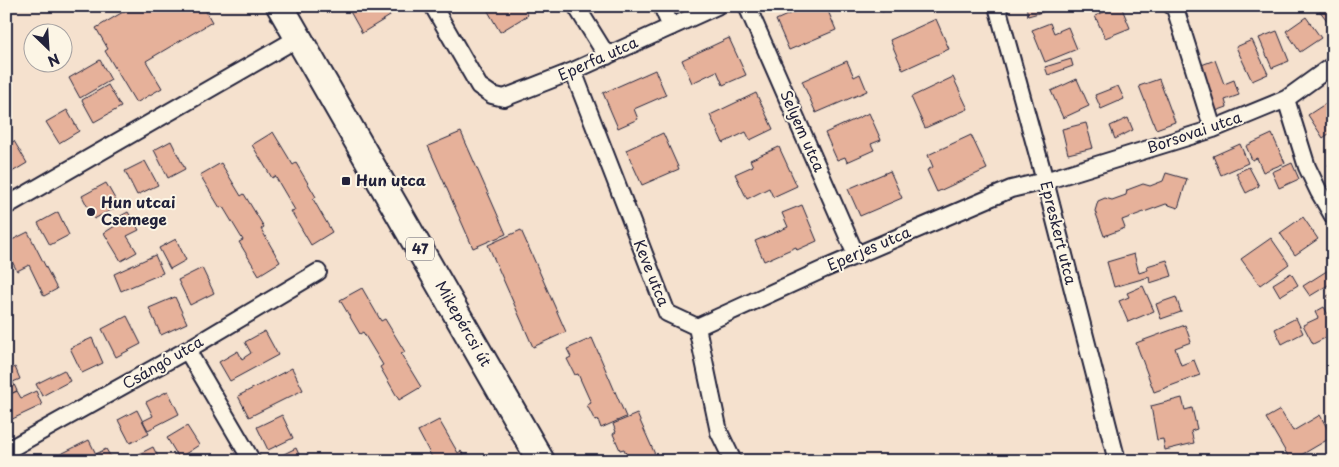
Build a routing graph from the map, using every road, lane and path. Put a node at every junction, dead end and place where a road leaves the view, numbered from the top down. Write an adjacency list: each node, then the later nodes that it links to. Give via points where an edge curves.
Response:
1 (280, 6): 10 (main road, Mikepércsi út / 47)
2 (433, 6): 13 (street, Eperfa utca, via 480,86 492,95 504,98)
3 (576, 6): 11 (street)
4 (662, 6): 9 (street)
5 (717, 6): 9 (street, Eperfa utca)
6 (747, 6): 19 (street, Selyem utca)
7 (998, 6): 16 (street, Epreskert utca)
8 (1174, 7): 15 (street)
9 (671, 27): 11 (street, Eperfa utca)
10 (298, 38): 17 (street); 25 (main road, Mikepércsi út / 47)
11 (606, 56): 13 (street, Eperfa utca)
12 (1333, 65): 14 (street, Borsovai utca)
13 (573, 71): 21 (street, Keve utca, via 667,313)
14 (1286, 99): 15 (street, Borsovai utca); 18 (street, via 1307,167)
15 (1213, 129): 16 (street, Borsovai utca)
16 (1045, 181): 19 (street, Eperjes utca, via 1011,189); 27 (street, Epreskert utca)
17 (6, 206)
18 (1333, 216)
19 (856, 255): 21 (street, Eperjes utca)
20 (318, 272): 22 (street, Csángó utca)
21 (697, 327): 26 (street, via 718,432)
22 (187, 350): 23 (street, Csángó utca); 24 (street)
23 (6, 451)
24 (252, 461)
25 (542, 461)
26 (733, 461)
27 (1117, 461)

